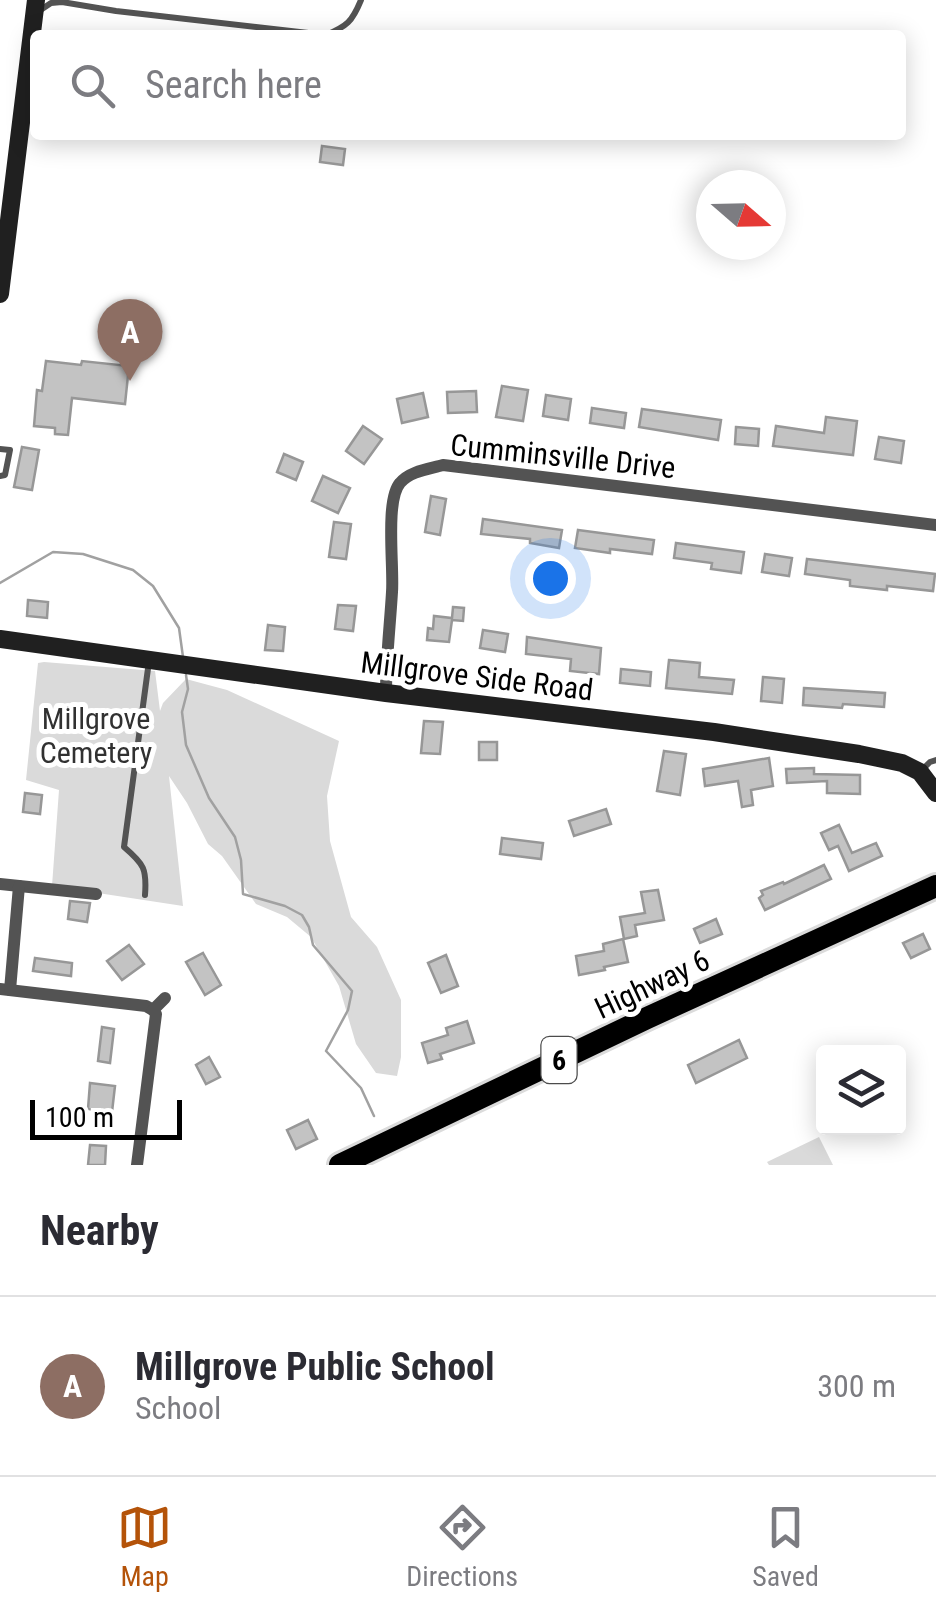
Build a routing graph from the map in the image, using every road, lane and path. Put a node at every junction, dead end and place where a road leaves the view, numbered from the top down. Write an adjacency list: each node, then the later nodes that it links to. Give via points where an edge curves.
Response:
1 (361, 0): 4 (lane)
2 (35, 8): 3 (lane, via 62,2)
3 (282, 30)
4 (338, 30)
5 (30, 49): 6 (main road)
6 (0, 294)
7 (0, 449): 8 (lane, via 10,450)
8 (0, 476)
9 (936, 525): 12 (street, Cumminsville Drive, via 443,466 418,471 399,484 394,498)
10 (0, 639): 11 (main road, Millgrove Side Road)
11 (150, 660): 12 (main road, Millgrove Side Road); 20 (lane, via 124,846 141,861)
12 (386, 694): 14 (main road, Millgrove Side Road, via 714,732 859,754)
13 (936, 760): 14 (lane)
14 (920, 772): 15 (main road)
15 (936, 792)
16 (0, 884): 17 (street)
17 (19, 886): 19 (street); 21 (street)
18 (936, 886): 25 (highway, Highway 6 / 6)
19 (96, 894)
20 (145, 895)
21 (5, 989): 23 (street)
22 (165, 998): 23 (street)
23 (153, 1010): 24 (street)
24 (136, 1165)
25 (340, 1165)

